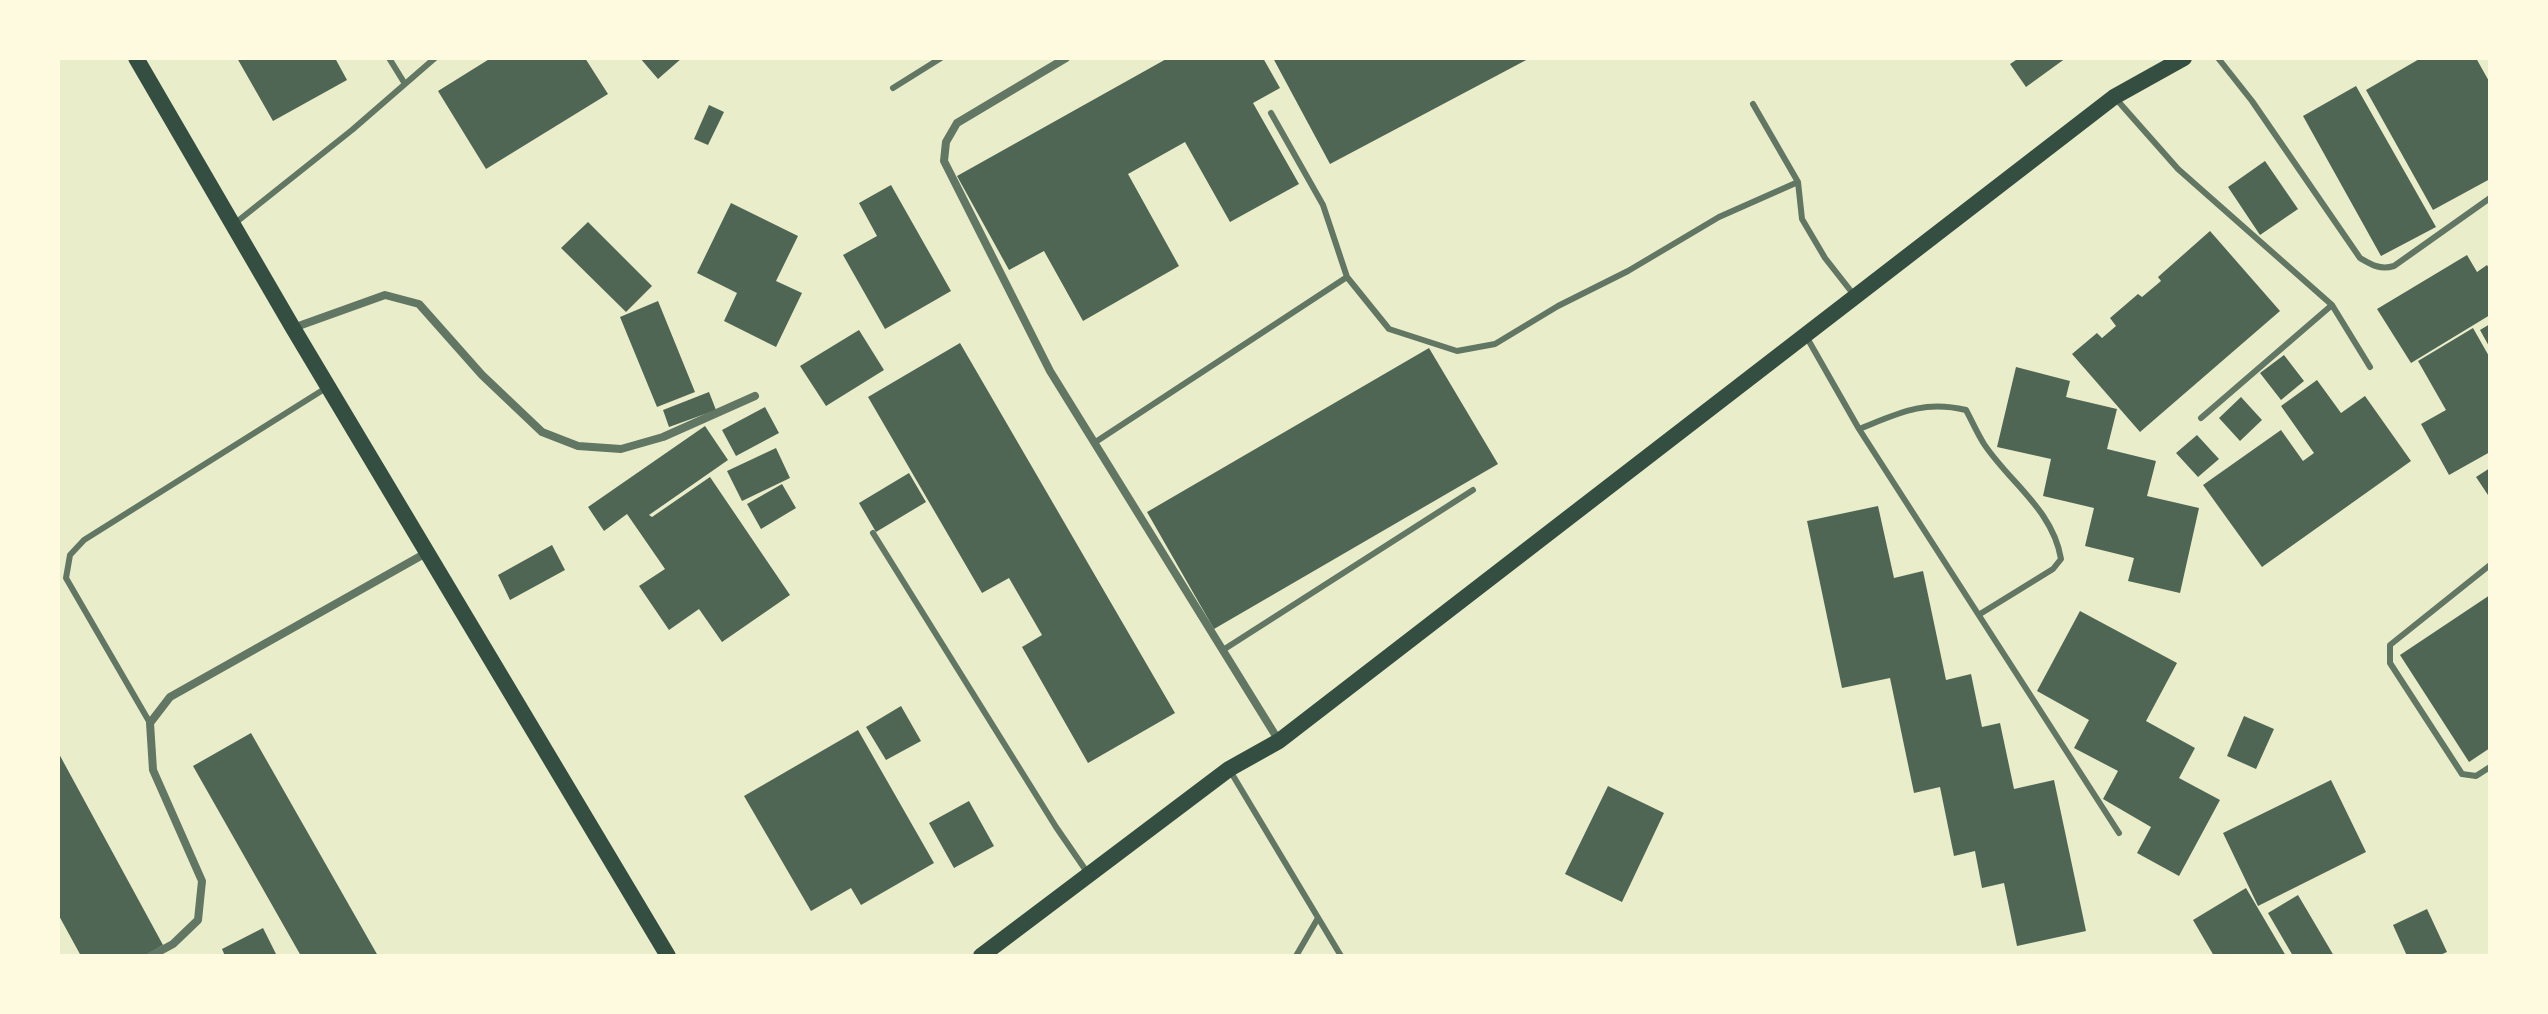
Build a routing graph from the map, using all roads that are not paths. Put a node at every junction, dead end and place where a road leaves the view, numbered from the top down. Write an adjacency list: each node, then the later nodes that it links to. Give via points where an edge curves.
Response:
1 (136, 58): 15 (main road)
2 (389, 58): 8 (lane)
3 (435, 58): 8 (lane)
4 (941, 58): 9 (lane)
5 (1066, 58): 26 (street, via 957,123 946,142 944,161 1050,371)
6 (2184, 58): 10 (main road)
7 (2218, 58): 14 (lane, via 2360,258 2370,264 2394,266)
8 (405, 84): 15 (lane)
9 (893, 88)
10 (2114, 97): 17 (main road); 18 (lane, via 2178,169)
11 (1753, 104): 13 (lane)
12 (1271, 113): 16 (lane, via 1323,205)
13 (1798, 182): 16 (lane, via 1719,217 1495,344 1457,351 1389,329); 17 (lane, via 1802,219)
14 (2490, 198)
15 (234, 224): 19 (main road)
16 (1347, 277): 26 (lane)
17 (1856, 298): 20 (main road)
18 (2332, 305): 21 (lane); 24 (lane)
19 (293, 328): 22 (main road); 23 (street, via 385,295 419,304 542,432 578,446 621,449 663,437)
20 (1806, 336): 25 (lane); 34 (main road)
21 (2370, 367)
22 (329, 386): 29 (main road); 33 (lane, via 84,540 70,555 66,578)
23 (755, 396)
24 (2201, 418)
25 (1859, 429): 31 (lane); 31 (lane, via 1917,406 1943,404 1966,410 1984,444 2050,523 2061,559)
26 (1094, 443): 32 (street)
27 (1473, 490): 32 (lane)
28 (873, 533): 38 (lane)
29 (427, 552): 33 (street, via 170,697); 41 (main road)
30 (2490, 565): 35 (lane, via 2390,645 2390,663 2462,774 2476,776)
31 (1980, 614): 37 (lane)
32 (1223, 650): 34 (street)
33 (150, 723): 40 (street, via 153,770 202,881 198,920)
34 (1279, 741): 36 (main road)
35 (2490, 767)
36 (1229, 769): 38 (main road); 39 (lane)
37 (2119, 833)
38 (1089, 875): 42 (main road)
39 (1318, 918): 43 (lane); 44 (lane)
40 (151, 956)
41 (668, 956)
42 (981, 956)
43 (1296, 956)
44 (1341, 956)

